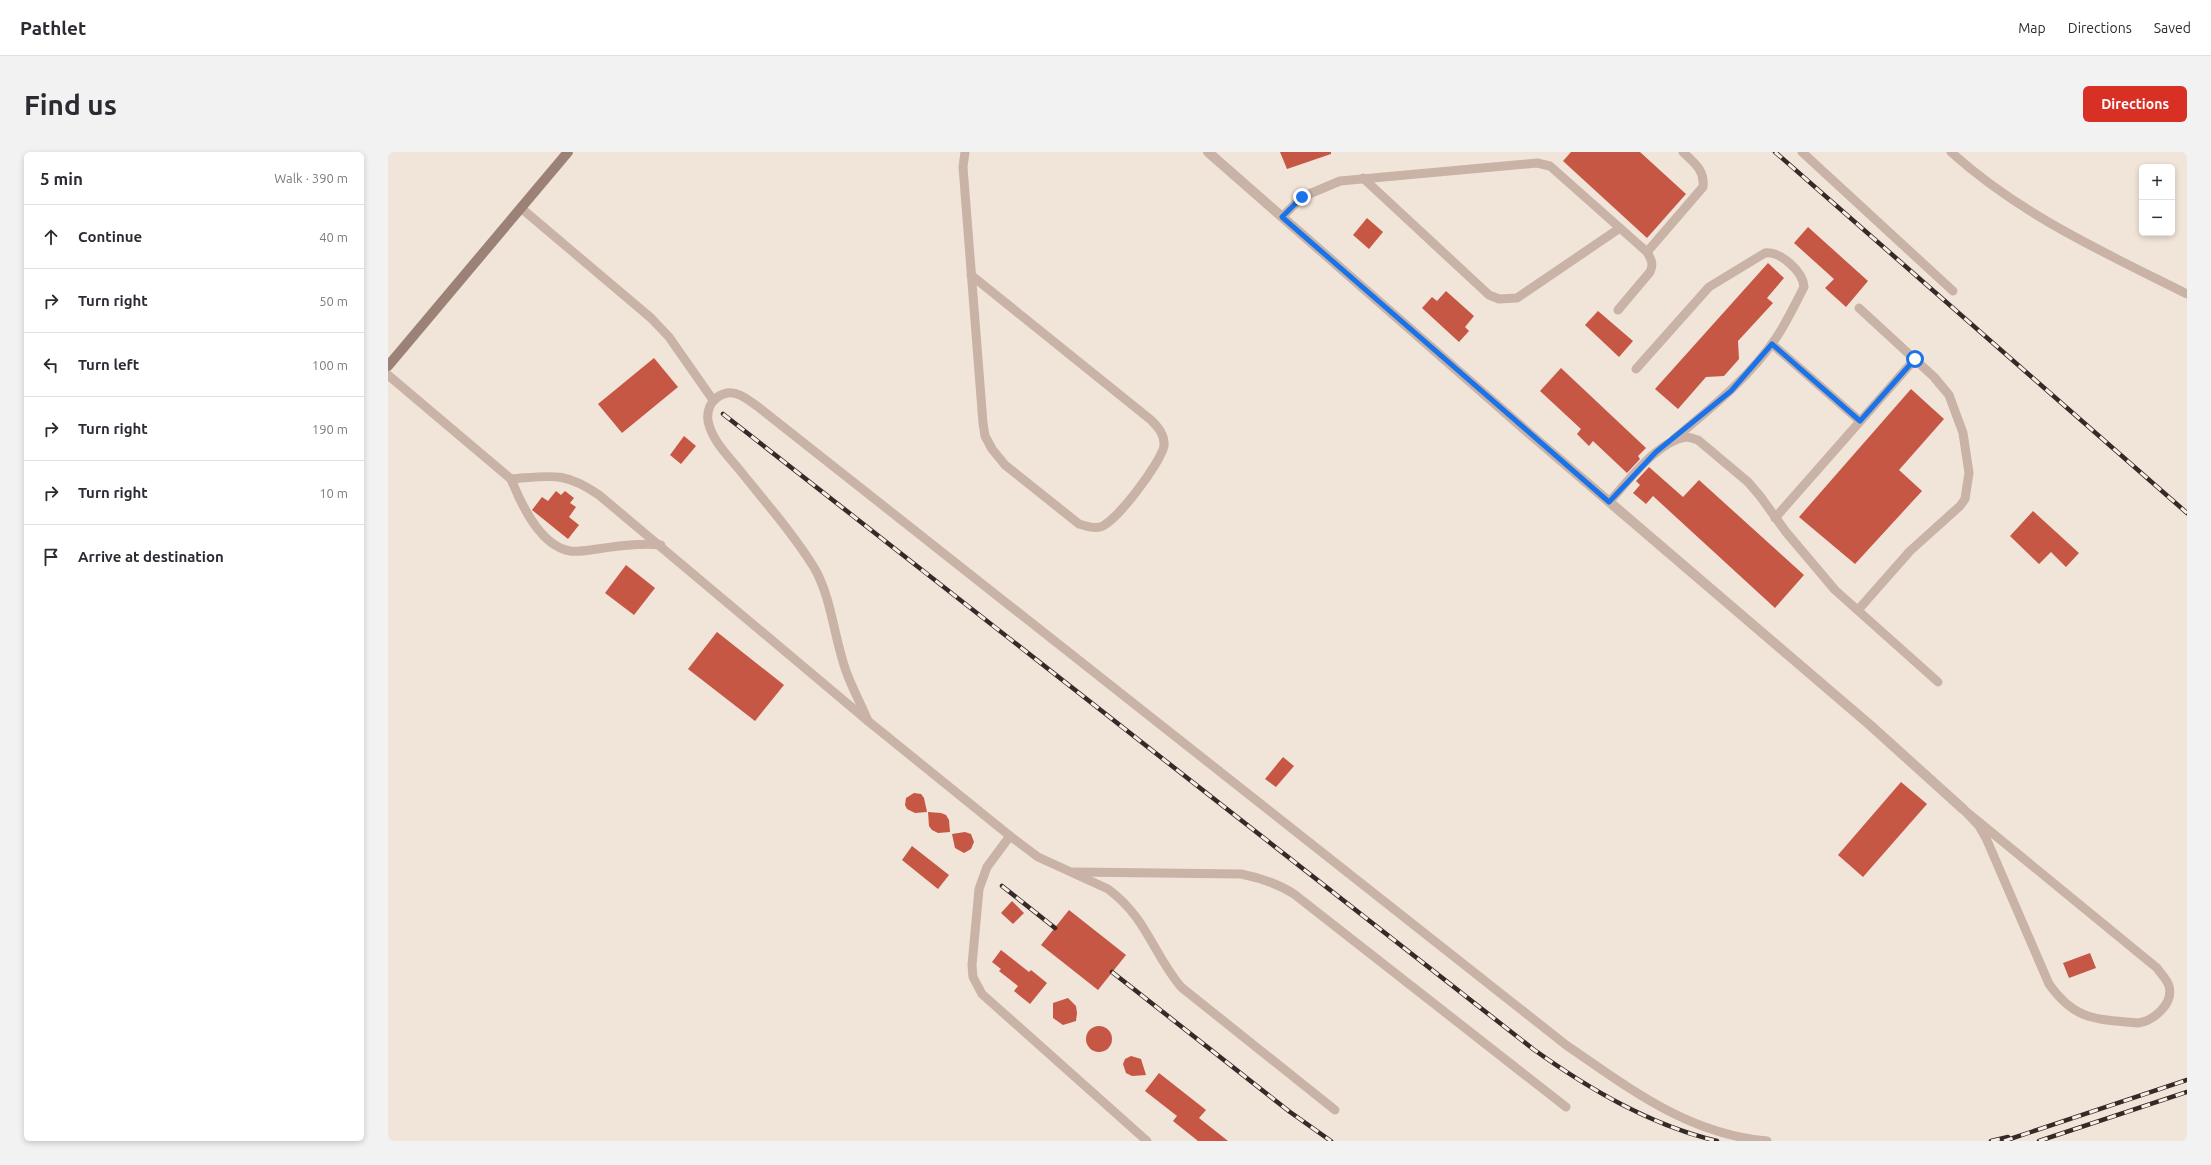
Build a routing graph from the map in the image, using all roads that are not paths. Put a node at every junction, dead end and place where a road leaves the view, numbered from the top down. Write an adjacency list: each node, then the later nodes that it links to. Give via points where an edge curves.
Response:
1 (568, 152): 8 (main road)
2 (965, 152): 12 (lane, via 963,167)
3 (1208, 152): 9 (street)
4 (1683, 152): 11 (lane, via 1702,172 1703,187)
5 (1802, 152): 13 (lane)
6 (1951, 152): 14 (lane, via 1983,179 2065,232)
7 (1363, 178): 9 (lane, via 1340,181 1311,192 1295,202); 10 (lane, via 1537,163 1550,166 1558,172); 10 (lane, via 1489,295 1499,299 1517,298)
8 (521, 208): 19 (main road); 22 (lane, via 669,336)
9 (1282, 217): 26 (street)
10 (1620, 228): 11 (lane)
11 (1647, 252): 16 (lane, via 1652,261 1650,272)
12 (971, 275): 12 (lane, via 1151,420 1163,436 1164,445 1156,462 1119,513 1101,527 1089,528 1079,524 1005,465 985,436)
13 (1953, 291)
14 (2187, 294)
15 (1859, 308): 18 (lane)
16 (1618, 310)
17 (1772, 344): 20 (lane, via 1804,287 1801,276 1780,256 1770,252 1709,287); 23 (lane); 24 (lane, via 1731,391)
18 (1915, 359): 23 (lane); 29 (lane, via 1949,395 1963,433 1969,486 1960,506 1910,551)
19 (388, 366)
20 (1636, 369)
21 (388, 375): 25 (lane)
22 (713, 400): 31 (lane, via 708,420 716,439 795,540 815,570 824,590 846,671); 38 (lane, via 720,395 738,394 757,406 1566,1045 1614,1078 1678,1116 1714,1132)
23 (1860, 421): 27 (lane)
24 (1667, 445): 26 (lane, via 1656,452); 27 (lane, via 1688,437 1704,444 1748,482)
25 (510, 478): 28 (lane, via 561,476 572,479 599,495); 28 (lane, via 519,500 532,521 546,538 562,549 580,551 636,544)
26 (1609, 502): 32 (street)
27 (1775, 518): 29 (lane, via 1825,580)
28 (661, 546): 31 (lane)
29 (1858, 610): 30 (lane)
30 (1938, 682)
31 (868, 721): 33 (lane)
32 (1963, 808): 32 (lane, via 1986,838 2049,984 2057,996 2082,1015 2095,1018 2138,1023 2156,1016 2164,1006 2169,992 2165,978 2157,968)
33 (1010, 836): 34 (lane, via 1038,857); 37 (lane, via 987,867 979,889 972,965 976,986)
34 (1070, 872): 35 (lane, via 1241,874 1280,885); 36 (lane, via 1118,896 1142,923 1169,972 1181,987)
35 (1566, 1107)
36 (1335, 1110)
37 (1147, 1141)
38 (1767, 1141)

